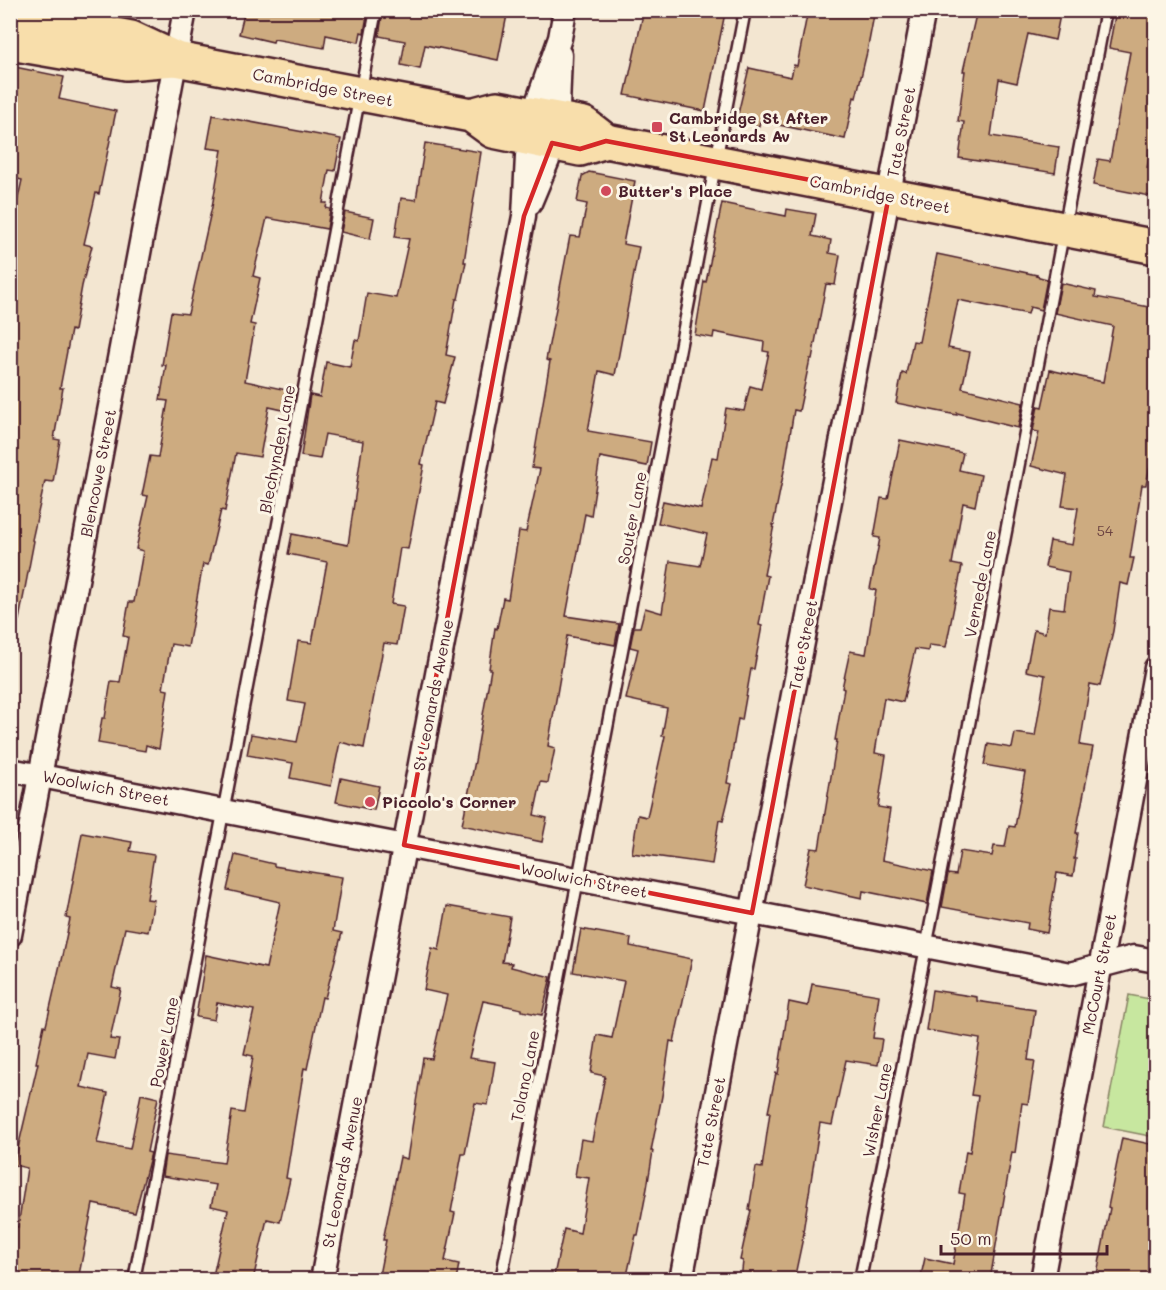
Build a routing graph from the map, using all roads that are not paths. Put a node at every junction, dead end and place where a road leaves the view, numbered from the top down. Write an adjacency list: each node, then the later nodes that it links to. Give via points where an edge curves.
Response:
1 (185, 10): 9 (street, Blencowe Street)
2 (376, 10): 10 (lane, Blechynden Lane)
3 (565, 10): 11 (street, St Leonards Avenue, via 560,38 542,86)
4 (745, 10): 12 (lane, Souter Lane)
5 (924, 10): 13 (street, Tate Street)
6 (1106, 10): 14 (lane, Vernede Lane)
7 (10, 15): 9 (main road, Cambridge Street, via 131,38)
8 (10, 43): 9 (main road, Cambridge Street, via 126,63)
9 (176, 59): 10 (main road, Cambridge Street); 18 (street, Blencowe Street)
10 (360, 94): 11 (main road, Cambridge Street, via 471,115 493,131); 19 (lane, Blechynden Lane)
11 (543, 129): 12 (main road, Cambridge Street, via 580,149 606,141); 20 (street, St Leonards Avenue, via 548,160 524,216)
12 (716, 162): 13 (main road, Cambridge Street); 21 (lane, Souter Lane)
13 (888, 195): 14 (main road, Cambridge Street); 22 (street, Tate Street)
14 (1064, 228): 15 (main road, Cambridge Street); 24 (lane, Vernede Lane)
15 (1155, 246)
16 (1155, 668): 26 (street, McCourt Street)
17 (10, 770): 18 (street, Woolwich Street)
18 (41, 776): 19 (street, Woolwich Street); 23 (street, Blencowe Street)
19 (223, 811): 20 (street, Woolwich Street); 27 (lane, Power Lane)
20 (404, 845): 21 (street, Woolwich Street); 28 (street, St Leonards Avenue)
21 (578, 879): 22 (street, Woolwich Street); 29 (lane, Tolano Lane)
22 (752, 913): 24 (street, Woolwich Street); 30 (street, Tate Street)
23 (10, 935)
24 (926, 946): 26 (street, Woolwich Street, via 1070,974); 31 (lane, Wisher Lane)
25 (1155, 961): 26 (street, Woolwich Street, via 1134,957)
26 (1101, 964): 32 (street, McCourt Street)
27 (134, 1280)
28 (321, 1280)
29 (501, 1280)
30 (681, 1280)
31 (860, 1280)
32 (1042, 1280)

